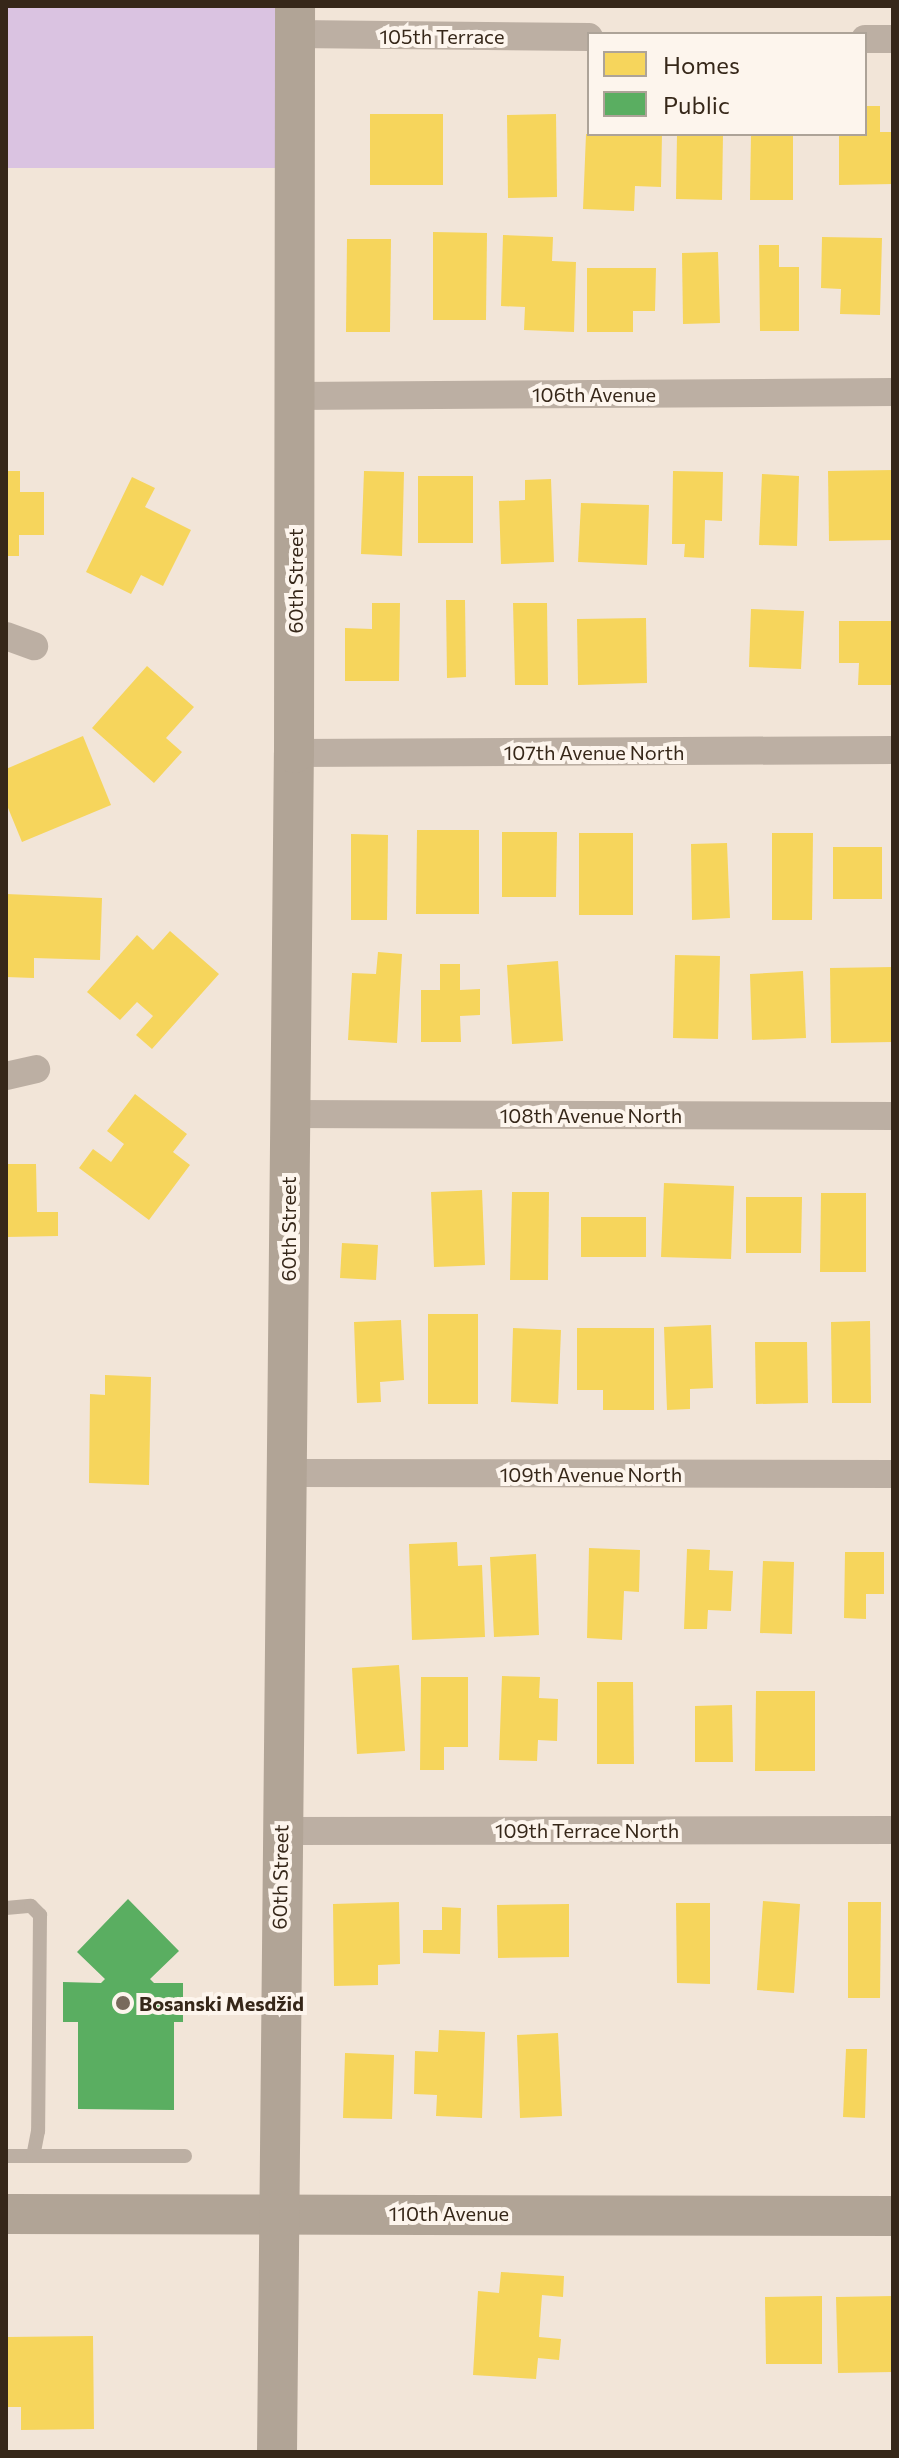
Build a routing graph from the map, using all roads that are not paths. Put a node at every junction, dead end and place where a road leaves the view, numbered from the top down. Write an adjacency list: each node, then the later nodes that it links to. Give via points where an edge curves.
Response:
1 (295, 20): 2 (street, 105th Terrace); 6 (street, 60th Street)
2 (587, 37)
3 (867, 39): 4 (street)
4 (893, 39)
5 (893, 392): 6 (street, 106th Avenue)
6 (295, 396): 10 (street, 60th Street)
7 (6, 636): 8 (street)
8 (34, 646)
9 (893, 750): 10 (street, 107th Avenue North)
10 (294, 753): 13 (street, 60th Street)
11 (36, 1069): 12 (street)
12 (6, 1076)
13 (288, 1114): 14 (street, 108th Avenue North); 15 (street, 60th Street)
14 (893, 1116)
15 (288, 1473): 16 (street, 109th Avenue North); 18 (street, 60th Street)
16 (893, 1474)
17 (893, 1830): 18 (street, 109th Terrace North)
18 (281, 1831): 23 (street, 60th Street)
19 (6, 1908): 21 (lane, via 31,1906 40,1915 38,2131)
20 (6, 2156): 21 (lane)
21 (33, 2156): 22 (lane)
22 (185, 2156)
23 (276, 2212): 24 (street, 110th Avenue); 25 (street, 110th Avenue); 26 (street, 60th Street)
24 (6, 2214)
25 (893, 2216)
26 (277, 2452)

